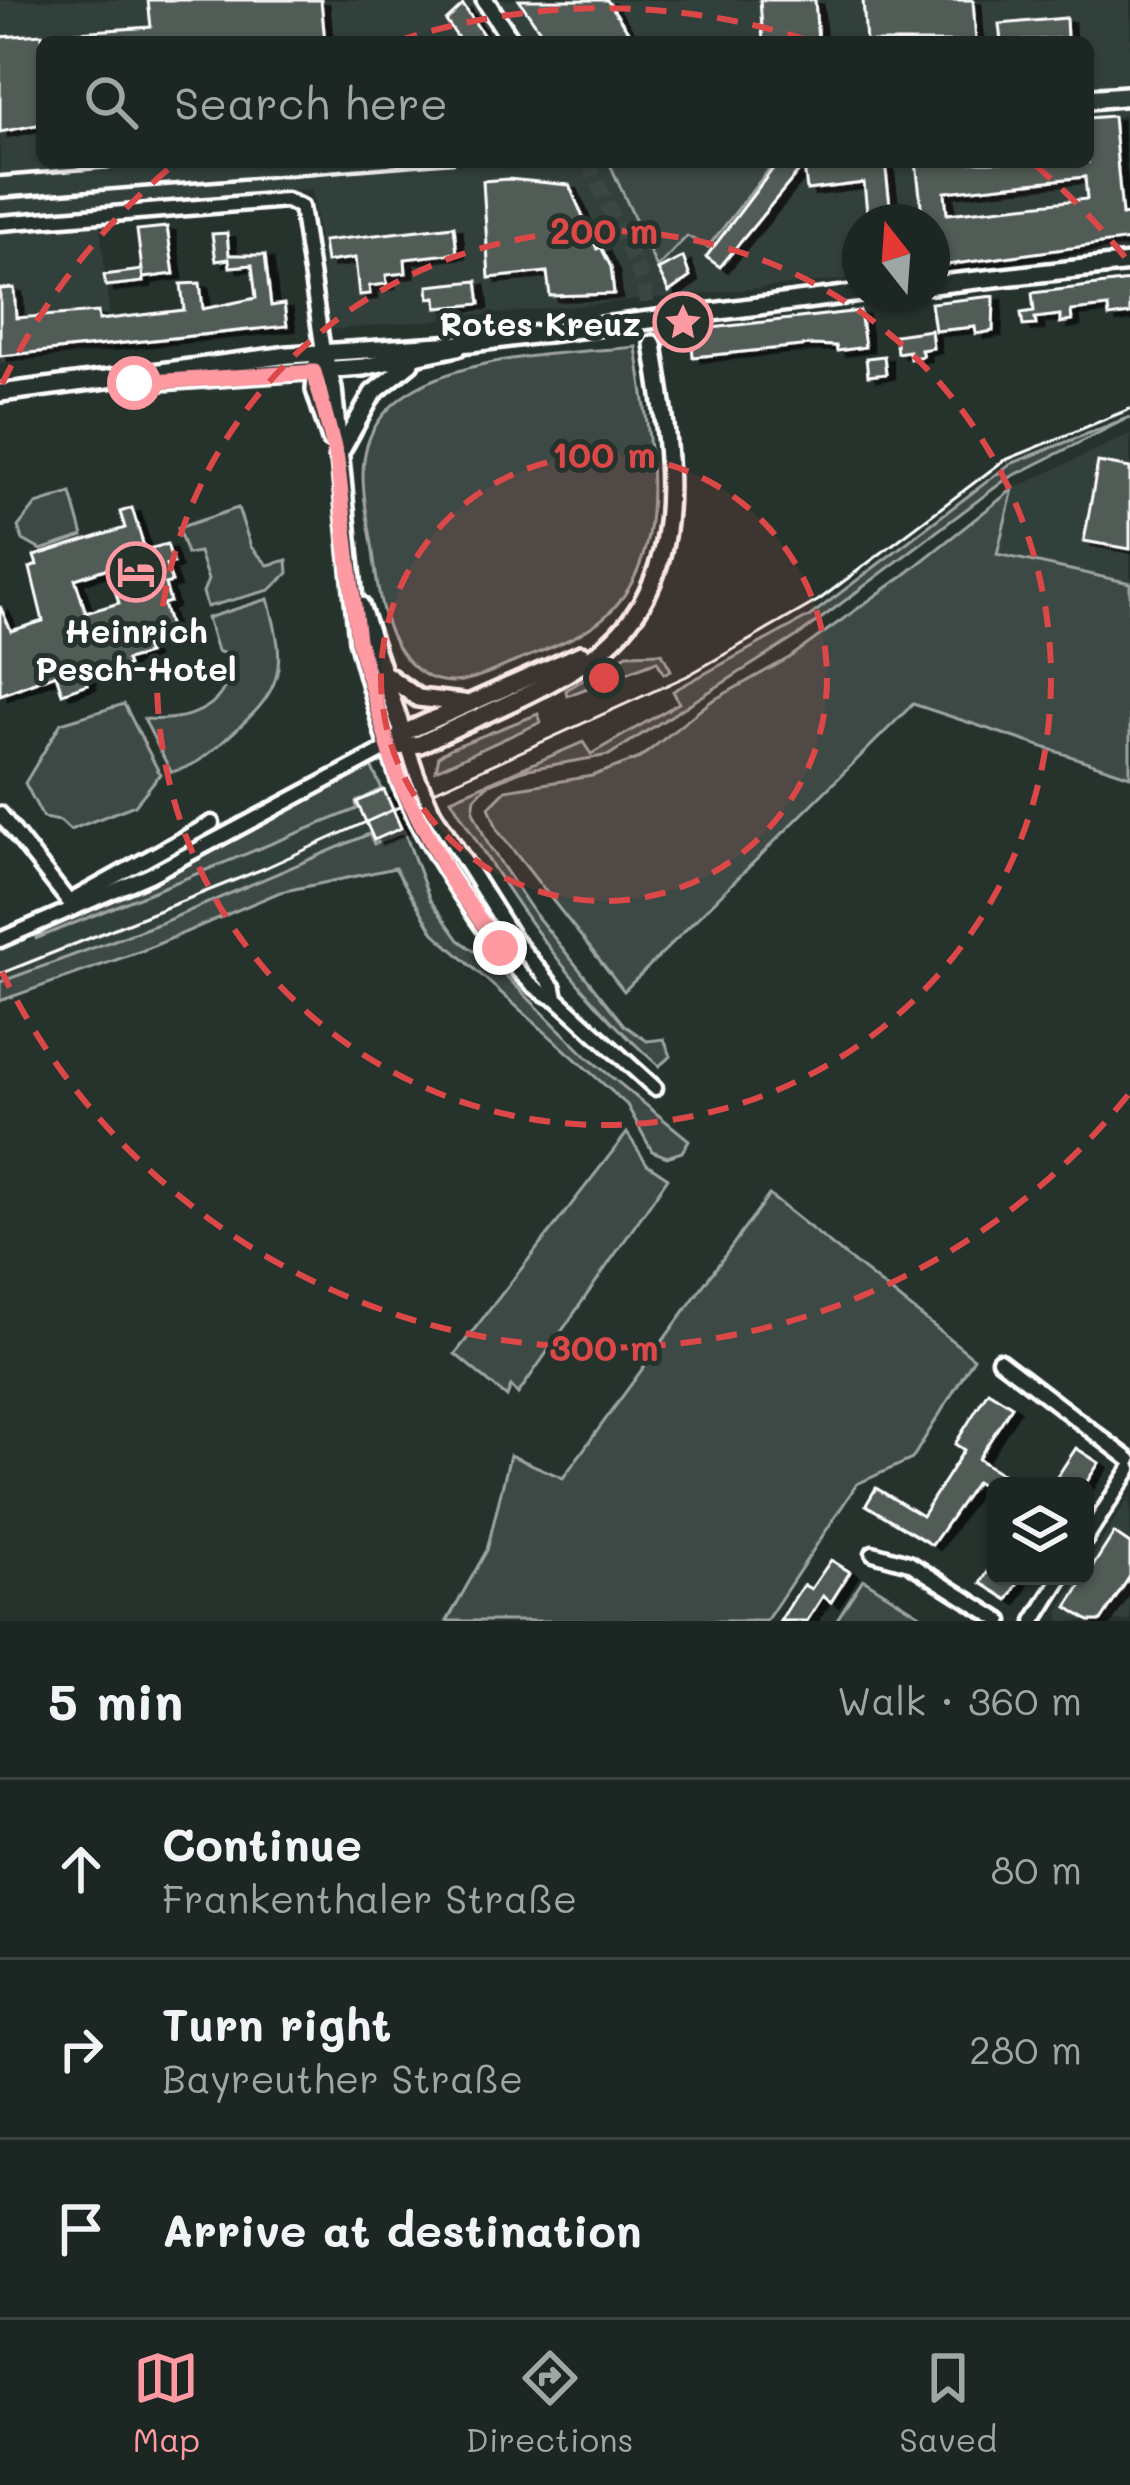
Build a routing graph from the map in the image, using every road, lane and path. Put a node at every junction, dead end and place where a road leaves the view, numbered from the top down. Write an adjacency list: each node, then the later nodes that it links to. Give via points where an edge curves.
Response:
1 (484, 0): 2 (street)
2 (508, 36)
3 (0, 223): 9 (street, via 286,200 307,221)
4 (1130, 262): 5 (street)
5 (950, 283)
6 (842, 295): 7 (street)
7 (471, 343): 9 (street); 10 (street)
8 (653, 344): 16 (street, via 668,532 651,590)
9 (323, 351): 11 (street); 12 (street)
10 (412, 361): 11 (street); 14 (street, via 373,393)
11 (322, 371): 12 (street); 14 (street)
12 (74, 384): 13 (street)
13 (0, 393)
14 (337, 459): 15 (street)
15 (355, 594): 17 (street); 20 (street, via 358,640)
16 (610, 640): 18 (street); 19 (street, via 569,671)
17 (385, 674): 18 (street, via 418,698); 19 (street)
18 (472, 703): 19 (street)
19 (406, 741): 20 (street); 24 (street, bridge, via 433,811)
20 (388, 748): 23 (street, via 150,875); 24 (street, bridge, via 416,820 500,948)
21 (0, 814): 22 (street, via 69,902)
22 (212, 823)
23 (0, 940)
24 (556, 998): 25 (street)
25 (656, 1088)
26 (999, 1360): 27 (street)
27 (1130, 1465): 28 (street)
28 (1094, 1525)
29 (873, 1552): 31 (street, via 909,1563)
30 (1056, 1585): 32 (street)
31 (1001, 1621)
32 (1034, 1621)

